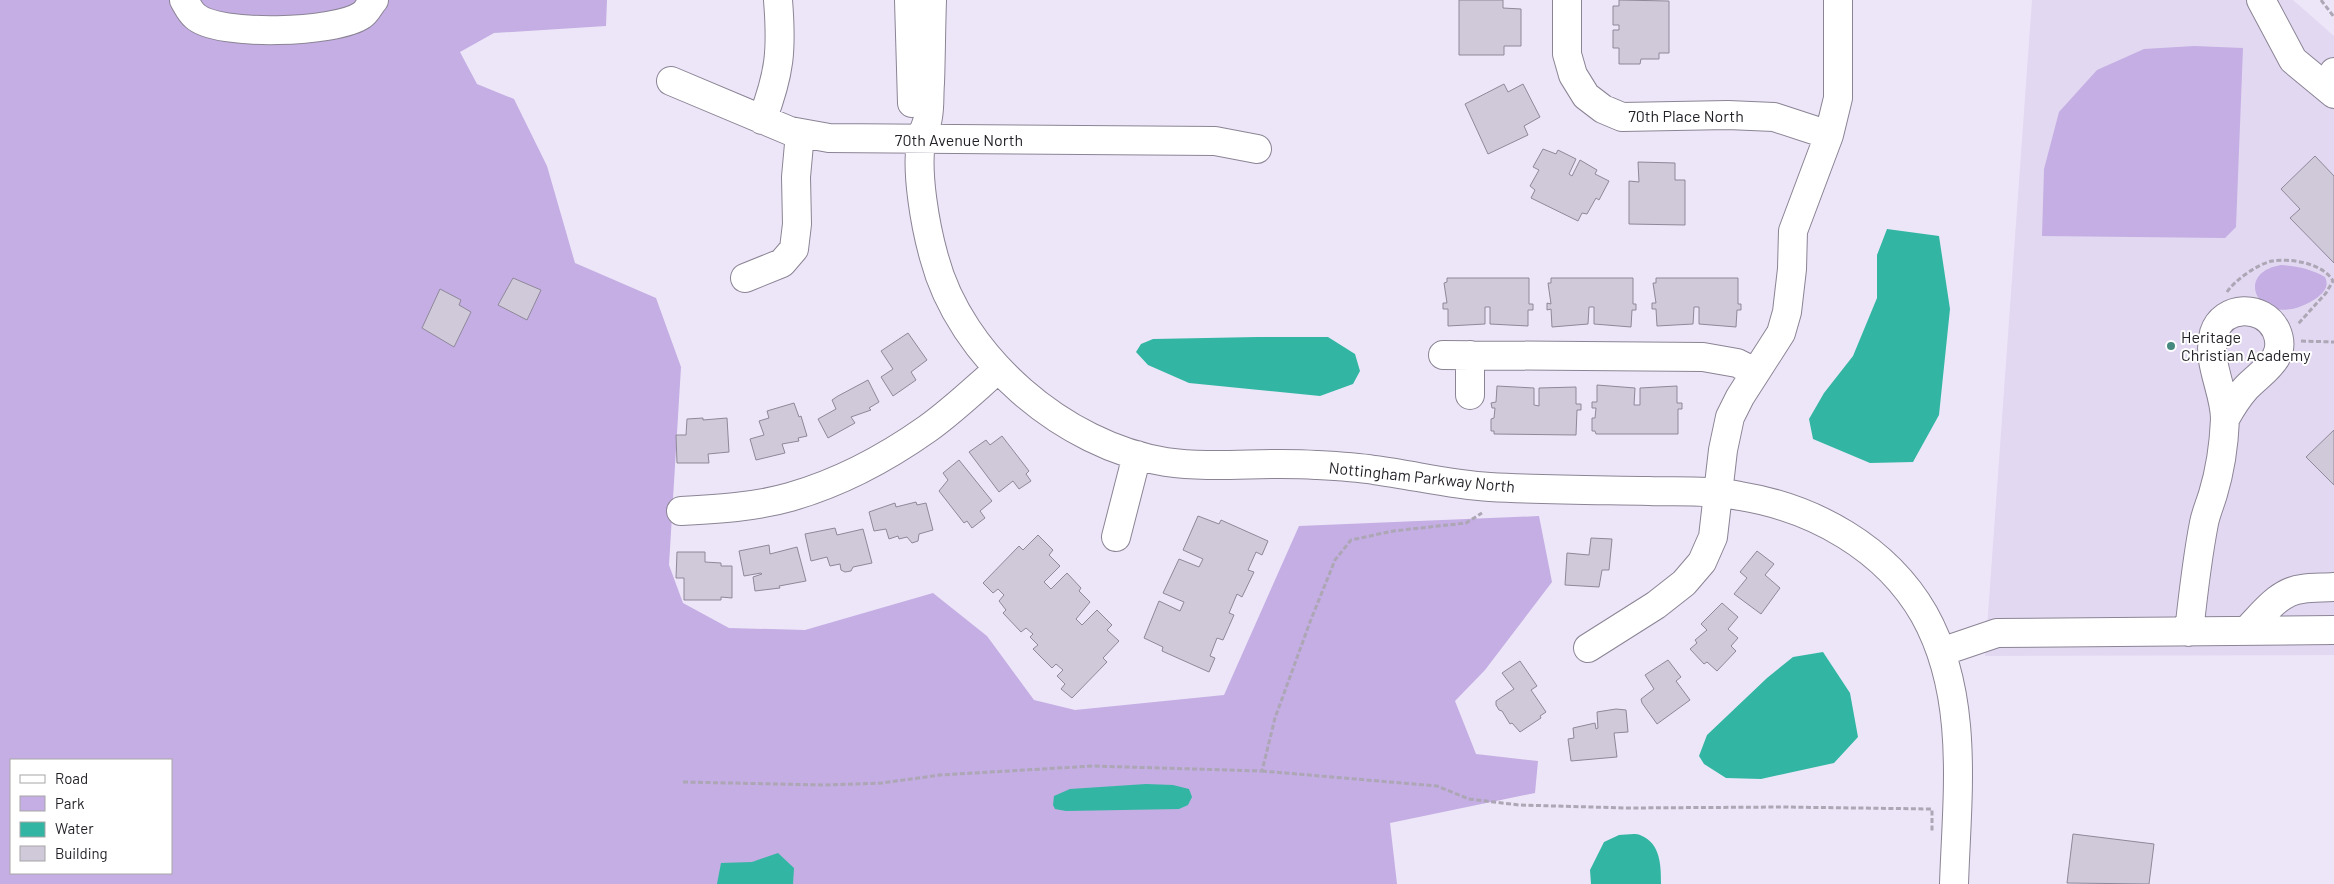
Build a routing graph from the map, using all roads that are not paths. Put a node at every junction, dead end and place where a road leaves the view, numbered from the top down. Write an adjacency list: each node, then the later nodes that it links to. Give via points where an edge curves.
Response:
1 (184, 0): 2 (street, via 195,17 229,29 276,30 330,26 362,15)
2 (374, 0)
3 (778, 0): 11 (street, via 781,42 775,84)
4 (909, 0): 14 (street, Nottingham Parkway North, via 912,117)
5 (932, 0): 14 (street, Nottingham Parkway North, via 928,117)
6 (1568, 0): 13 (street, 70th Place North, via 1567,54 1573,75 1586,96 1603,109 1622,117 1774,117)
7 (1838, 0): 13 (street, via 1838,98)
8 (2261, 0): 10 (street, via 2293,60)
9 (671, 81): 11 (street, 70th Avenue North)
10 (2332, 83)
11 (762, 120): 12 (street, 70th Avenue North)
12 (800, 133): 14 (street, 70th Avenue North, via 829,138); 16 (street, via 794,249 782,263)
13 (1829, 135): 18 (street, via 1793,231 1787,312 1781,333)
14 (921, 140): 15 (street, 70th Avenue North, via 1215,141); 17 (street, Nottingham Parkway North, via 922,189 935,261 950,298 973,339)
15 (1257, 149)
16 (745, 278)
17 (997, 370): 21 (street, Nottingham Parkway North, via 1046,411 1071,427); 23 (street, via 928,429 835,481 790,497 742,507)
18 (1755, 372): 19 (street, via 1737,363 1703,357 1456,355); 22 (street, via 1730,417 1722,450)
19 (1470, 395)
20 (2225, 419): 20 (street, via 2212,349 2214,333 2222,319 2238,312 2254,312 2272,322 2279,352 2272,365 2245,389); 28 (street, via 2214,492 2204,521)
21 (1137, 455): 22 (street, Nottingham Parkway North, via 1166,462 1207,465 1312,464 1484,487); 24 (street)
22 (1718, 493): 29 (street, via 1712,537 1702,562 1684,583 1656,606); 30 (street, Nottingham Parkway North, via 1763,500 1801,512 1871,552 1899,579 1924,614)
23 (681, 511)
24 (1116, 537)
25 (2334, 587): 27 (street, via 2292,591 2278,598)
26 (2334, 630): 27 (street)
27 (2246, 631): 28 (street)
28 (2189, 632): 30 (street, via 1997,633)
29 (1588, 648)
30 (1941, 652): 31 (street, Nottingham Parkway North, via 1954,695 1958,738)
31 (1954, 884)

